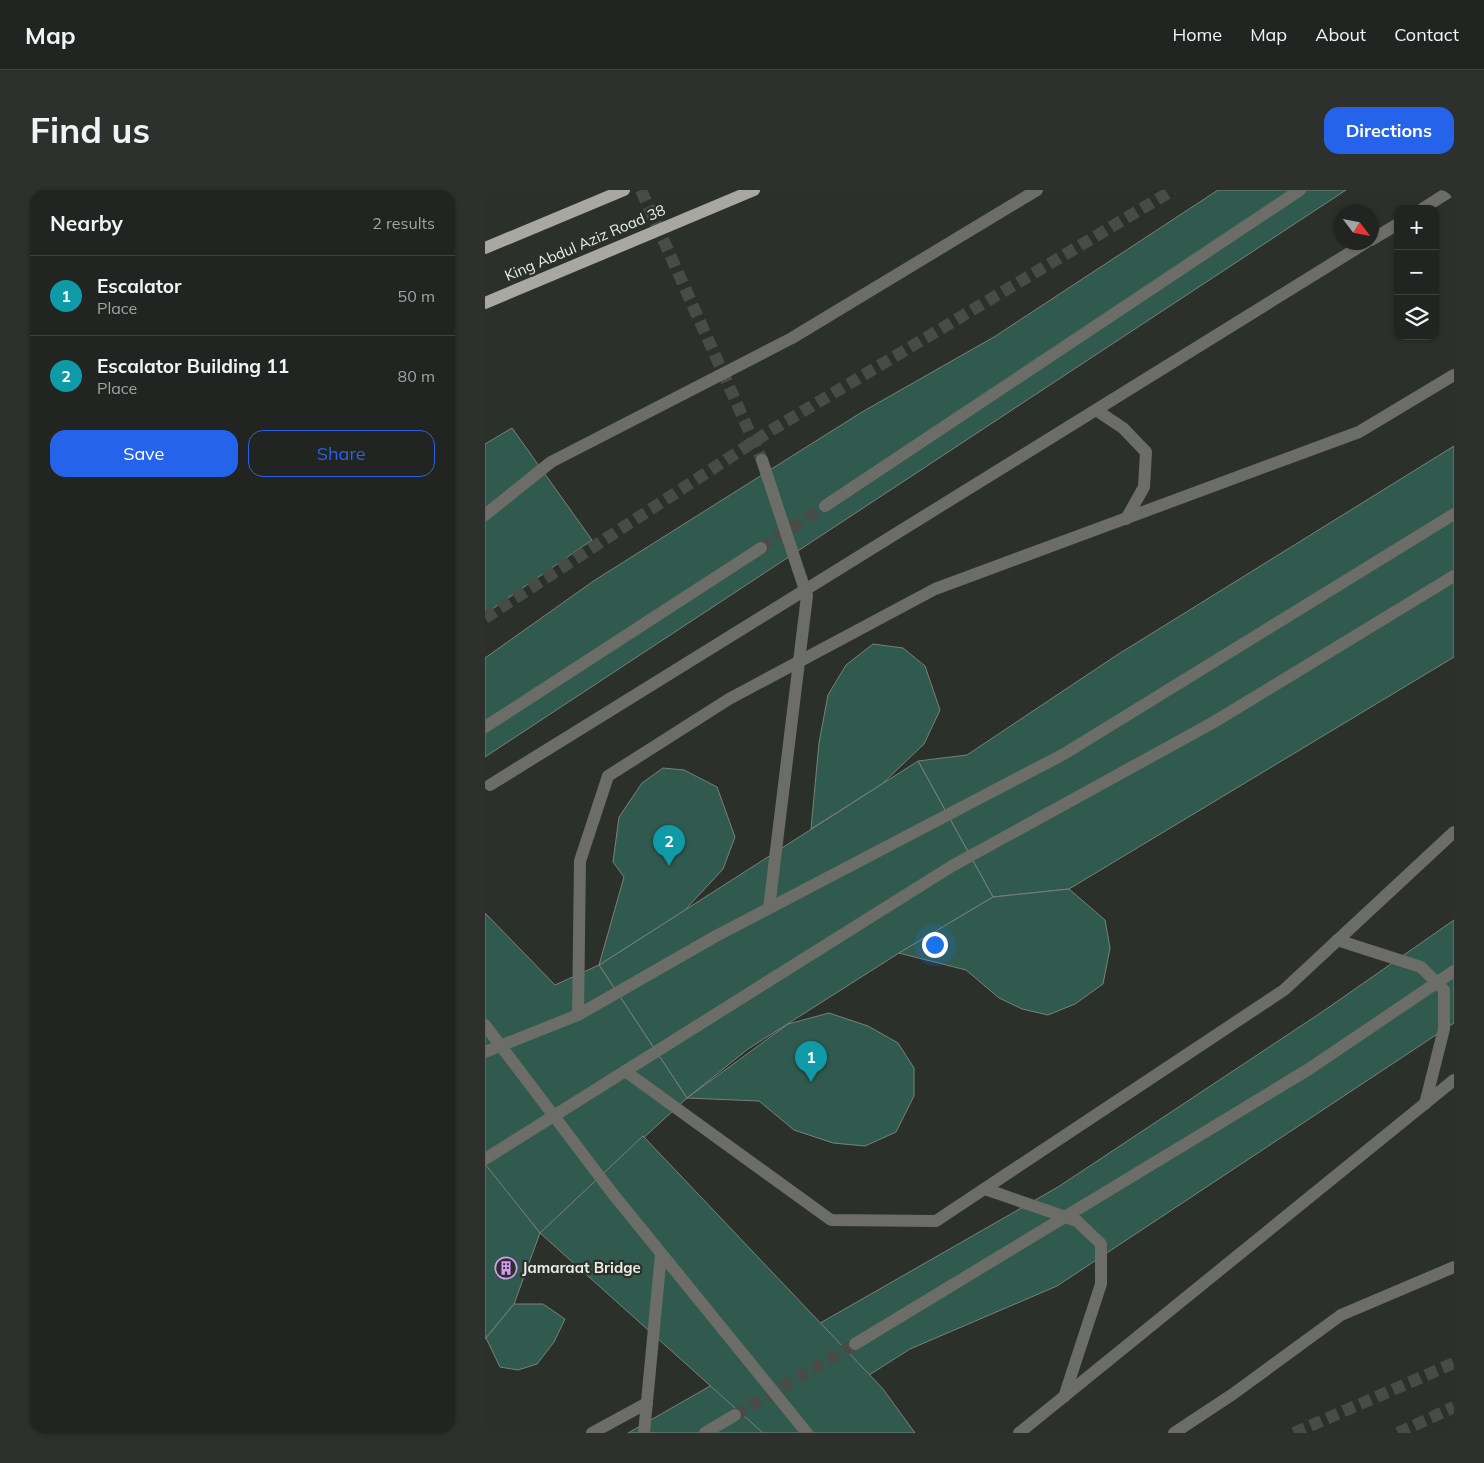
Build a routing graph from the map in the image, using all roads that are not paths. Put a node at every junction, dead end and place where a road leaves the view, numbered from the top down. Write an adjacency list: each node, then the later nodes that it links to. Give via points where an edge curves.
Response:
1 (624, 190): 9 (main road)
2 (754, 190): 11 (main road, King Abdul Aziz Road 38)
3 (1037, 190): 17 (street, via 792,338 551,462)
4 (1300, 190): 15 (street)
5 (1452, 190): 6 (street)
6 (1428, 205)
7 (1394, 226): 8 (street)
8 (1379, 235)
9 (485, 248)
10 (1354, 250): 13 (street)
11 (485, 303)
12 (1454, 375): 18 (street, via 1359,432)
13 (1096, 410): 18 (street, via 1123,428 1146,452 1144,487); 22 (street)
14 (762, 460): 24 (street, bridge, via 807,596)
15 (825, 506)
16 (1454, 514): 24 (street, via 1064,754)
17 (485, 515)
18 (1126, 519): 27 (street, via 935,589 729,699 608,776 580,861)
19 (761, 548): 21 (street)
20 (1454, 576): 30 (street, via 1214,722 952,866)
21 (485, 727)
22 (490, 785)
23 (1454, 832): 25 (street)
24 (769, 908): 27 (street)
25 (1337, 940): 32 (street, via 1421,967 1444,990 1445,1029); 34 (street, via 1284,990)
26 (1454, 971): 37 (street, bridge, via 1309,1069)
27 (578, 1015): 29 (street)
28 (485, 1024): 35 (street, bridge)
29 (485, 1052)
30 (625, 1071): 33 (street); 34 (street, via 831,1220 936,1221)
31 (1454, 1080): 32 (street)
32 (1425, 1104): 38 (street)
33 (485, 1159)
34 (985, 1189): 38 (street, via 1077,1221 1101,1244 1101,1284)
35 (661, 1254): 39 (street); 44 (street, bridge)
36 (1454, 1267): 46 (street, via 1341,1315)
37 (855, 1344)
38 (1064, 1397): 45 (street)
39 (647, 1403): 41 (street); 42 (street)
40 (735, 1415): 43 (street)
41 (592, 1433)
42 (644, 1433)
43 (705, 1433)
44 (807, 1433)
45 (1019, 1433)
46 (1174, 1433)

